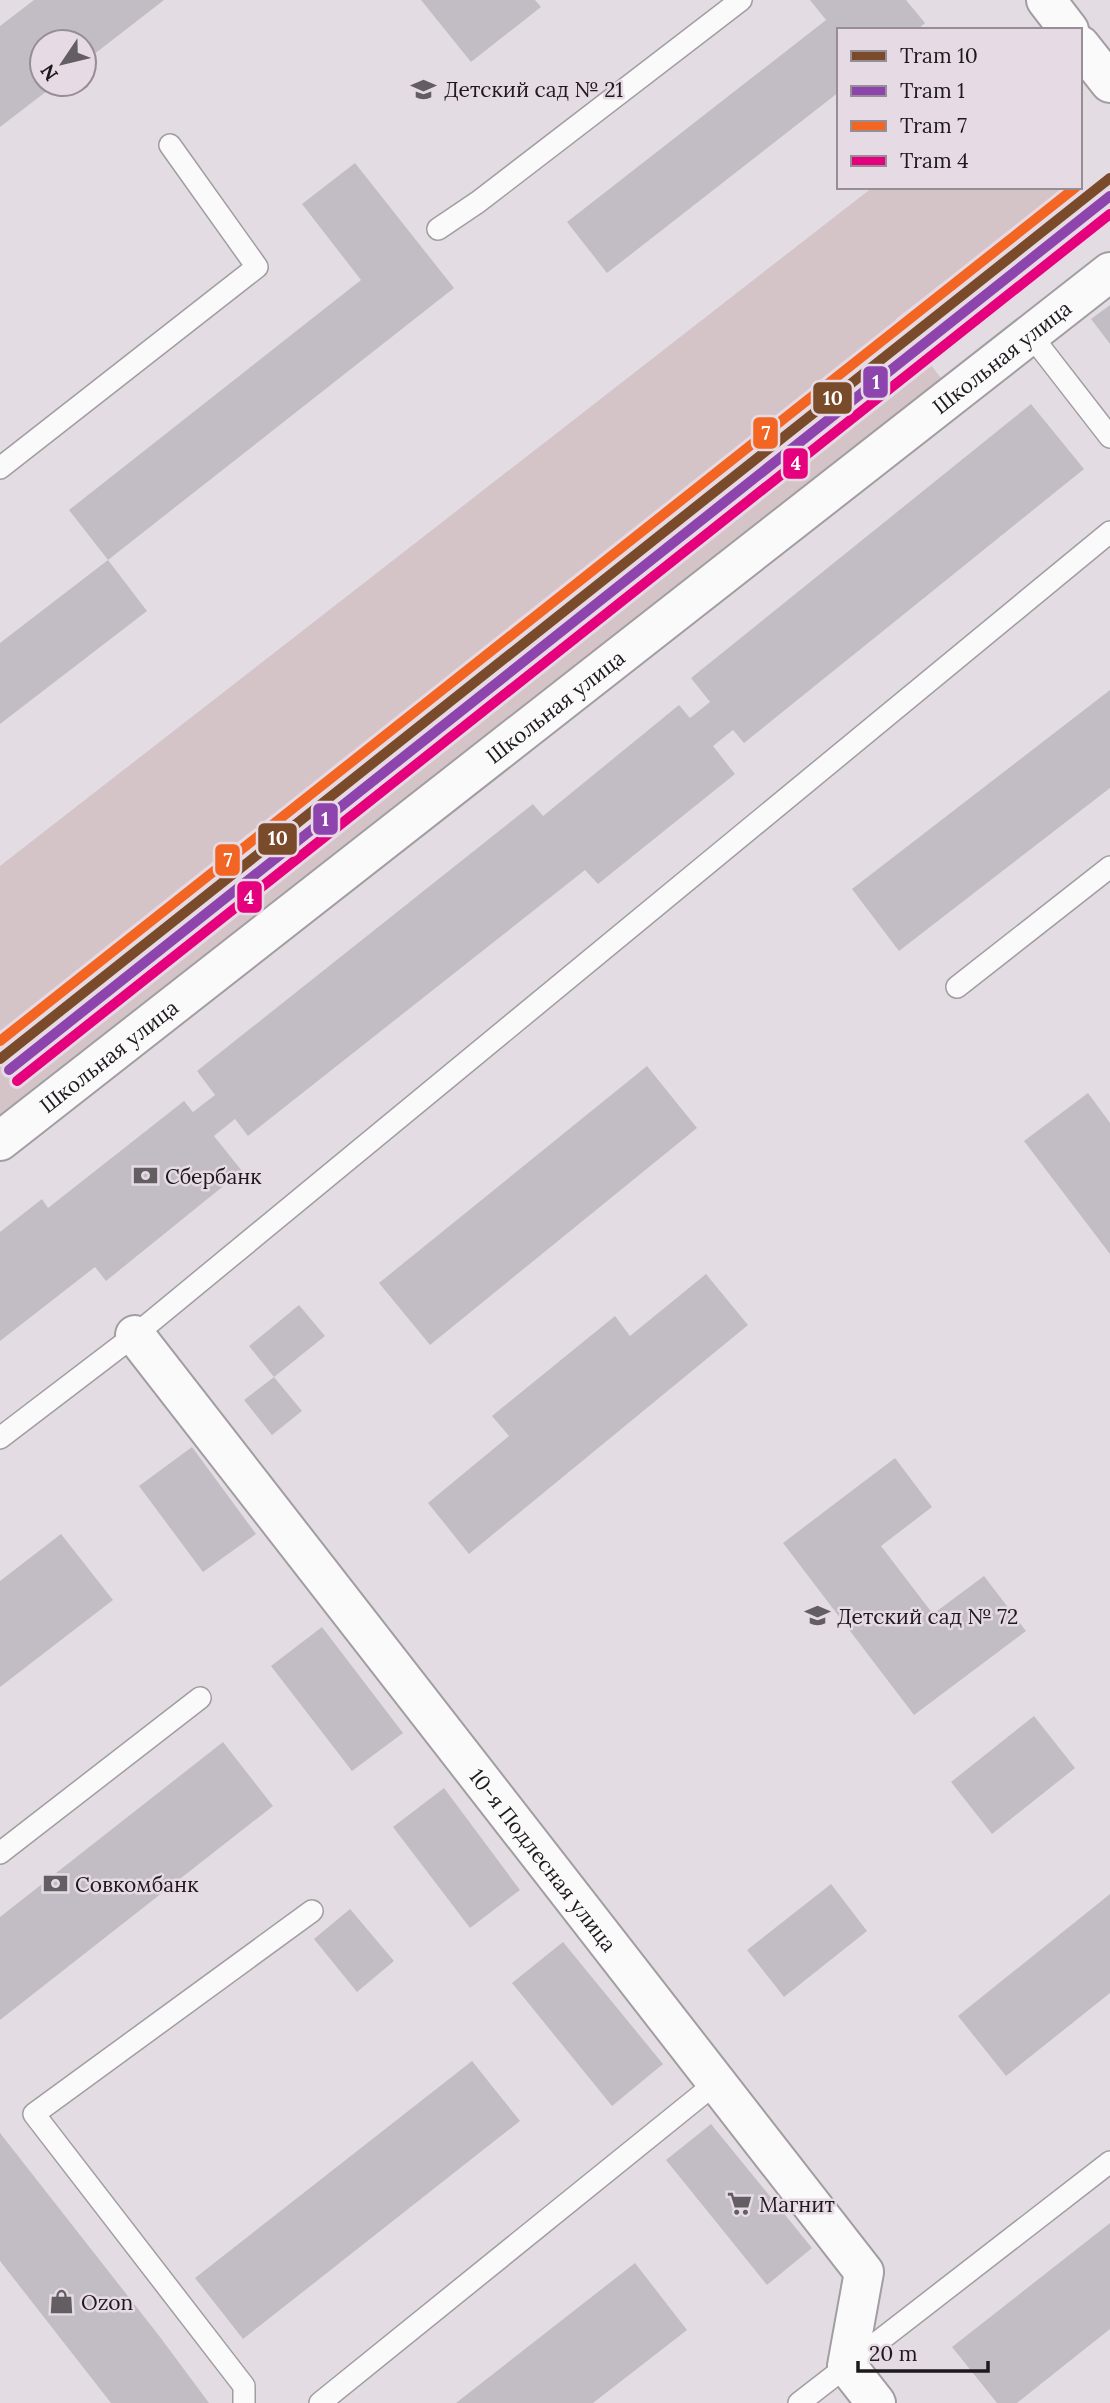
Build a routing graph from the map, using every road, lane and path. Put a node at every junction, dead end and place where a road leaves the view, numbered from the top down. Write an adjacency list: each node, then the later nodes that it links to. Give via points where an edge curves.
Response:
1 (741, 0): 7 (lane)
2 (1045, 0): 3 (street)
3 (1067, 28)
4 (1082, 48): 5 (street)
5 (1110, 83)
6 (170, 145): 11 (lane, via 257,267)
7 (439, 229)
8 (1110, 272): 9 (street, Школьная улица)
9 (1030, 334): 10 (lane); 15 (street, Школьная улица)
10 (1110, 437)
11 (0, 468)
12 (1110, 532): 16 (lane)
13 (1110, 867): 14 (lane)
14 (957, 987)
15 (0, 1141)
16 (135, 1335): 17 (lane); 21 (street, 10-я Подлесная улица)
17 (0, 1438)
18 (200, 1698): 19 (lane)
19 (0, 1853)
20 (312, 1911): 24 (lane, via 34,2114 244,2386)
21 (716, 2083): 23 (street, 10-я Подлесная улица, via 864,2272); 25 (lane)
22 (1110, 2162): 23 (lane)
23 (847, 2366): 26 (lane); 27 (street)
24 (244, 2403)
25 (320, 2403)
26 (799, 2403)
27 (876, 2403)

